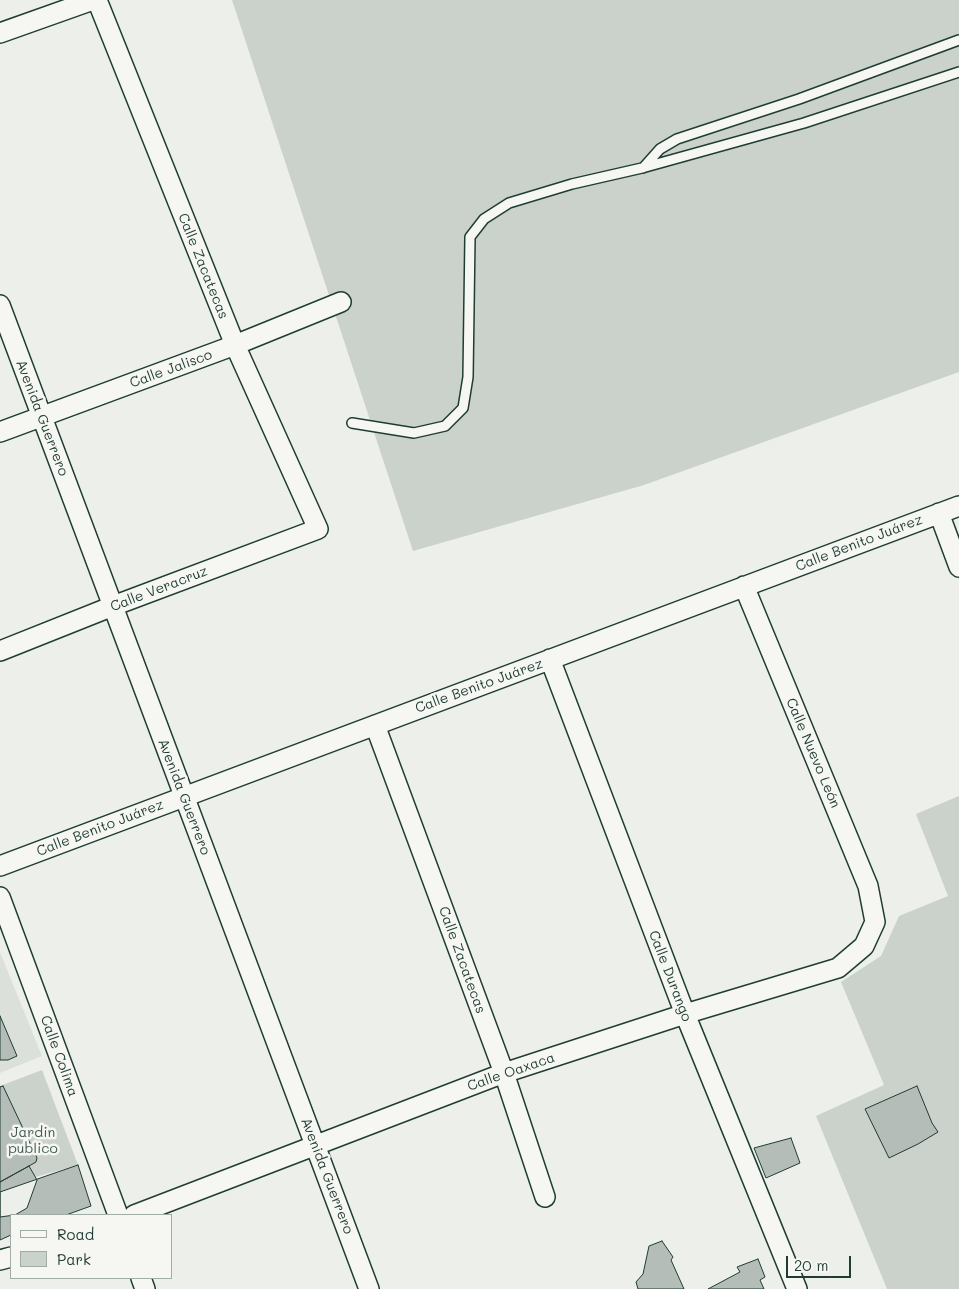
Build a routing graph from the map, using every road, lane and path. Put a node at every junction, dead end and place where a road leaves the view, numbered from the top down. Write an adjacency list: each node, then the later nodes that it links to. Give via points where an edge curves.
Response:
1 (92, 0): 3 (street)
2 (97, 0): 9 (street, Calle Zacatecas)
3 (0, 33)
4 (959, 40): 6 (lane, via 799,99 677,139 660,148)
5 (959, 72): 6 (lane, via 804,123)
6 (642, 168): 11 (lane, via 509,203 484,219 470,238 468,377 463,408 445,426 414,433)
7 (341, 302): 9 (street, Calle Jalisco)
8 (0, 305): 10 (street, Avenida Guerrero)
9 (235, 345): 10 (street, Calle Jalisco); 15 (street, Calle Zacatecas)
10 (42, 417): 12 (street, Calle Jalisco); 18 (street, Avenida Guerrero)
11 (352, 423)
12 (0, 432)
13 (959, 506): 14 (street, Calle Benito Juárez)
14 (939, 513): 16 (street); 17 (street, Calle Benito Juárez)
15 (318, 529): 18 (street, Calle Veracruz)
16 (959, 567)
17 (744, 586): 20 (street, Calle Benito Juárez); 25 (street, Calle Nuevo León, via 868,886)
18 (113, 606): 19 (street, Calle Veracruz); 22 (street, Avenida Guerrero)
19 (0, 652)
20 (550, 659): 21 (street, Calle Benito Juárez); 26 (street, Calle Durango)
21 (375, 725): 22 (street, Calle Benito Juárez); 27 (street, Calle Zacatecas)
22 (184, 796): 23 (street, Calle Benito Juárez); 28 (street, Avenida Guerrero)
23 (0, 866)
24 (0, 897): 30 (street, Calle Colima)
25 (875, 922): 26 (street, Calle Oaxaca, via 864,946 838,968)
26 (684, 1014): 27 (street, Calle Oaxaca); 33 (street, Calle Durango)
27 (504, 1073): 28 (street, Calle Oaxaca); 29 (street, Calle Zacatecas)
28 (315, 1146): 31 (street, Calle Oaxaca); 32 (street, Avenida Guerrero)
29 (545, 1197)
30 (118, 1214)
31 (137, 1214)
32 (369, 1289)
33 (797, 1289)

